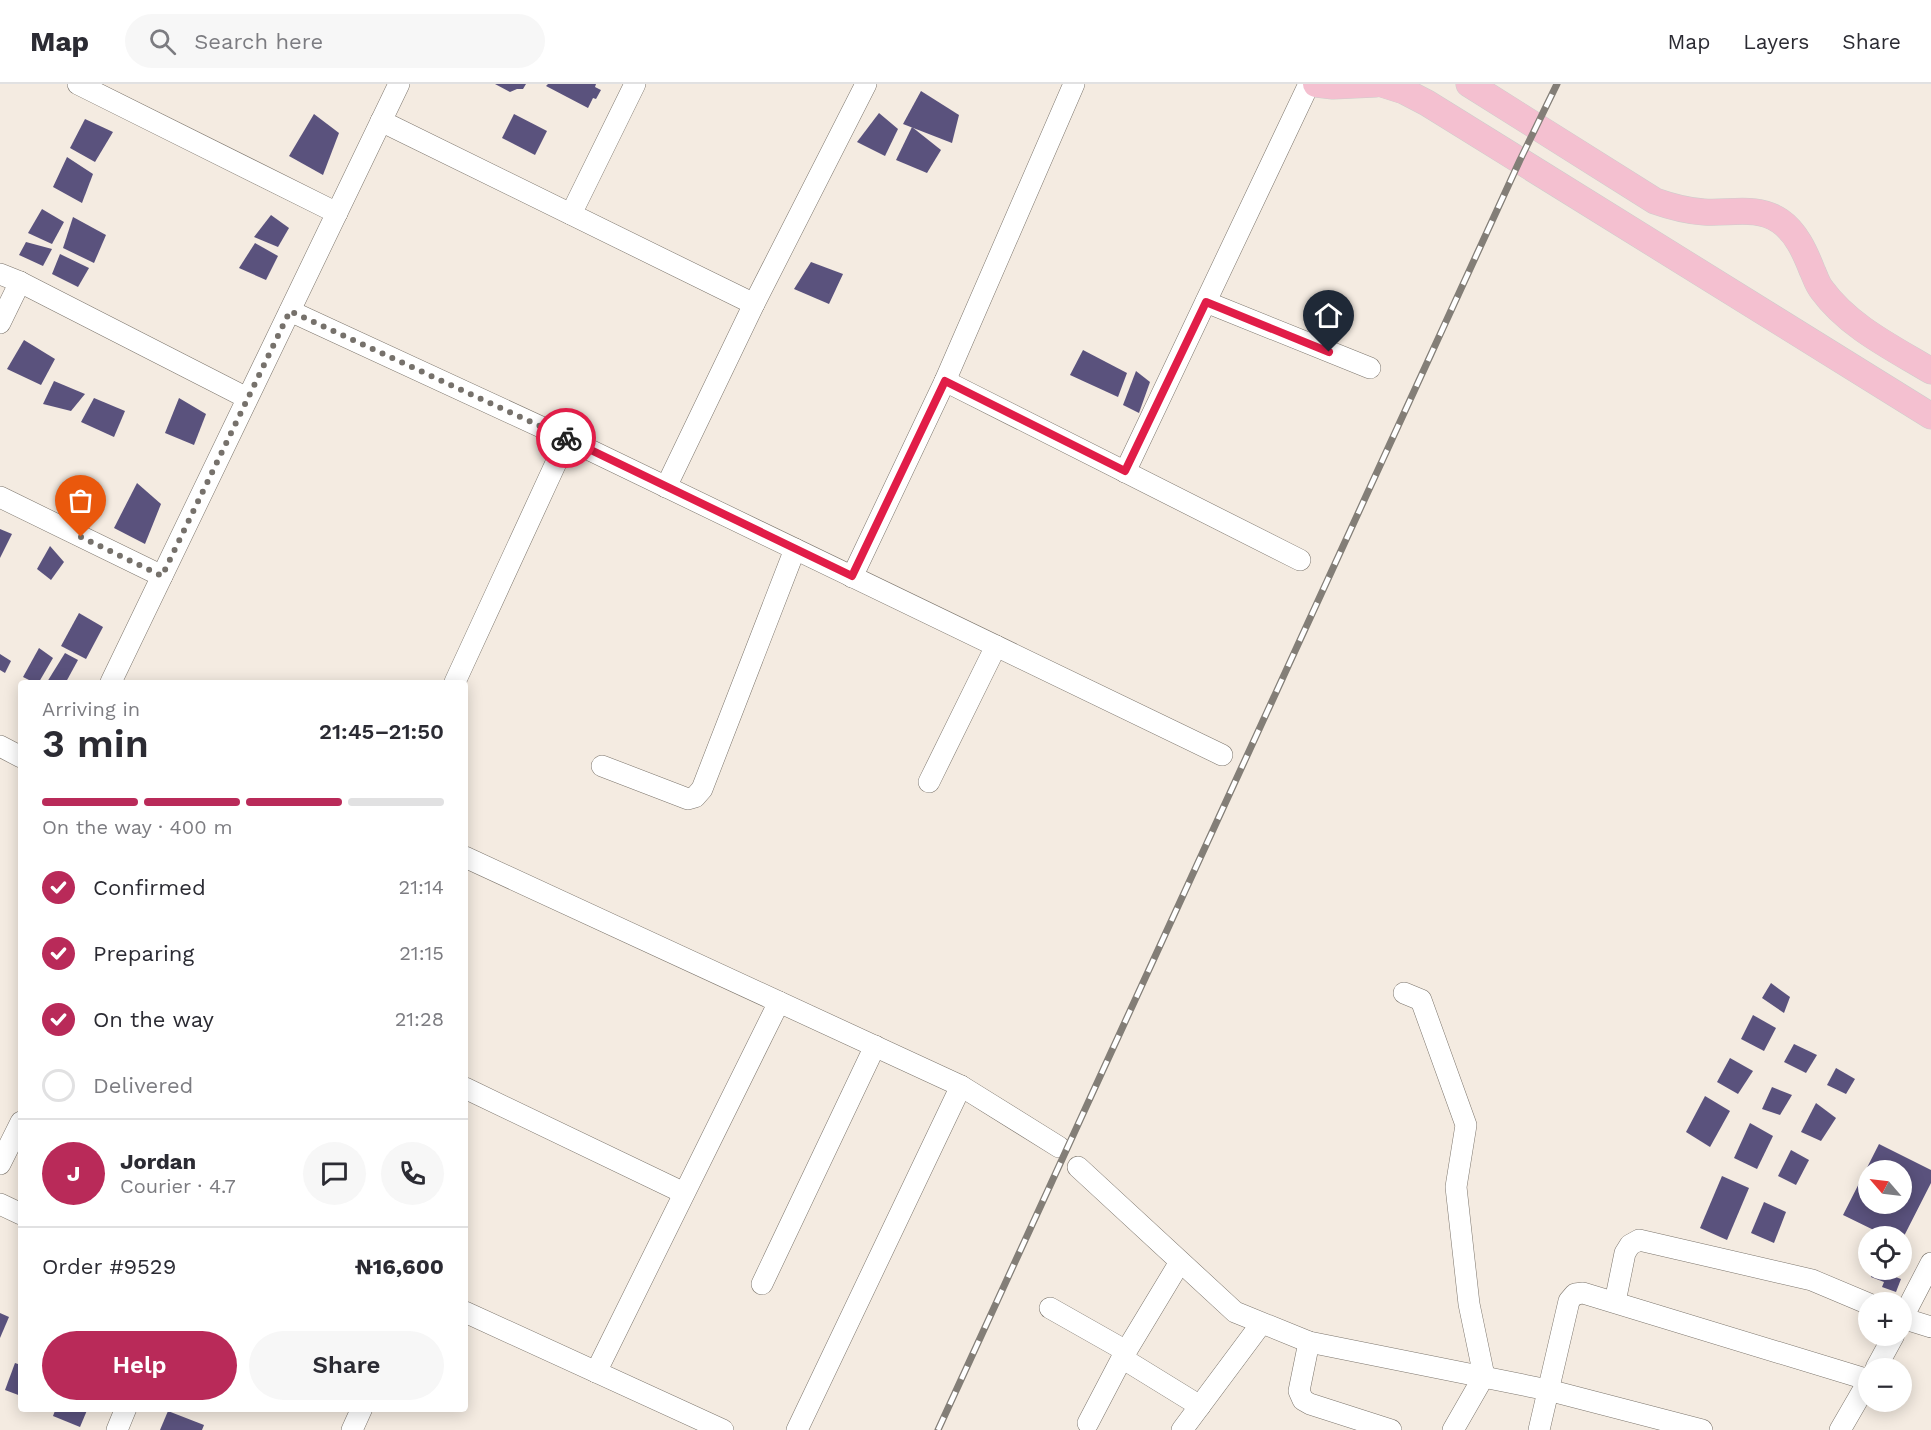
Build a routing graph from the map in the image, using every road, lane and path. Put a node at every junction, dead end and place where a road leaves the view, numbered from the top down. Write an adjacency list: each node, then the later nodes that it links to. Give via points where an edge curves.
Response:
1 (78, 84): 14 (street)
2 (399, 84): 11 (street)
3 (635, 84): 15 (street)
4 (866, 84): 19 (street)
5 (1074, 84): 24 (street)
6 (1310, 84): 18 (street)
7 (1316, 84): 8 (main road)
8 (1376, 84)
9 (1382, 84): 13 (main road, via 1427,103)
10 (1469, 84): 12 (main road)
11 (381, 121): 14 (street); 15 (street)
12 (1548, 132): 13 (main road); 23 (main road, via 1655,201 1697,212 1757,212 1779,221 1796,238 1820,288 1838,309 1864,330)
13 (1528, 165): 26 (main road)
14 (337, 213): 20 (street)
15 (572, 214): 19 (street)
16 (0, 274): 17 (street)
17 (20, 282): 21 (street); 25 (street)
18 (1206, 302): 22 (street); 28 (street)
19 (754, 304): 29 (street)
20 (290, 311): 25 (street); 27 (street)
21 (0, 323)
22 (1370, 368)
23 (1931, 371)
24 (945, 381): 28 (street); 34 (street)
25 (248, 398): 33 (street)
26 (1931, 416)
27 (567, 439): 29 (street); 37 (street)
28 (1125, 471): 32 (street)
29 (666, 487): 31 (street)
30 (0, 497): 33 (street)
31 (795, 549): 34 (street); 39 (street, via 702,789 695,797 688,799)
32 (1300, 560)
33 (162, 576): 36 (street)
34 (852, 576): 35 (street)
35 (996, 646): 38 (street); 40 (street)
36 (112, 680)
37 (456, 680)
38 (1222, 755)
39 (602, 766)
40 (928, 782)
41 (468, 857): 43 (street)
42 (1404, 993): 68 (street, via 1421,1000 1466,1125 1456,1187 1469,1304)
43 (779, 1002): 44 (street); 51 (street)
44 (875, 1046): 45 (street); 56 (street)
45 (961, 1086): 48 (street); 78 (street)
46 (468, 1089): 51 (street)
47 (18, 1128): 49 (street)
48 (1059, 1147)
49 (0, 1164)
50 (1078, 1167): 54 (street)
51 (684, 1193): 67 (street)
52 (0, 1204): 53 (street)
53 (18, 1213)
54 (1180, 1262): 63 (street, via 1235,1312); 66 (street)
55 (1931, 1263): 58 (street)
56 (762, 1284)
57 (1858, 1299): 59 (street, via 1812,1280 1640,1240 1625,1253)
58 (1912, 1300)
59 (1615, 1302): 69 (street, via 1583,1293 1575,1294 1569,1301); 84 (street, via 1869,1380)
60 (1050, 1308): 66 (street)
61 (468, 1313): 67 (street)
62 (1912, 1322): 64 (street)
63 (1261, 1324): 65 (street); 70 (street)
64 (1931, 1327)
65 (1309, 1342): 68 (street); 80 (street, via 1299,1391 1303,1400)
66 (1124, 1355): 70 (street); 73 (street)
67 (596, 1372): 77 (street)
68 (1484, 1376): 69 (street); 81 (street)
69 (1548, 1390): 74 (street); 82 (street)
70 (1200, 1406): 79 (street)
71 (124, 1412): 75 (street)
72 (360, 1412): 76 (street)
73 (1088, 1423)
74 (1647, 1424): 83 (street)
75 (117, 1430)
76 (352, 1430)
77 (723, 1430)
78 (797, 1430)
79 (1182, 1430)
80 (1392, 1430)
81 (1453, 1430)
82 (1539, 1430)
83 (1702, 1430)
84 (1840, 1430)

